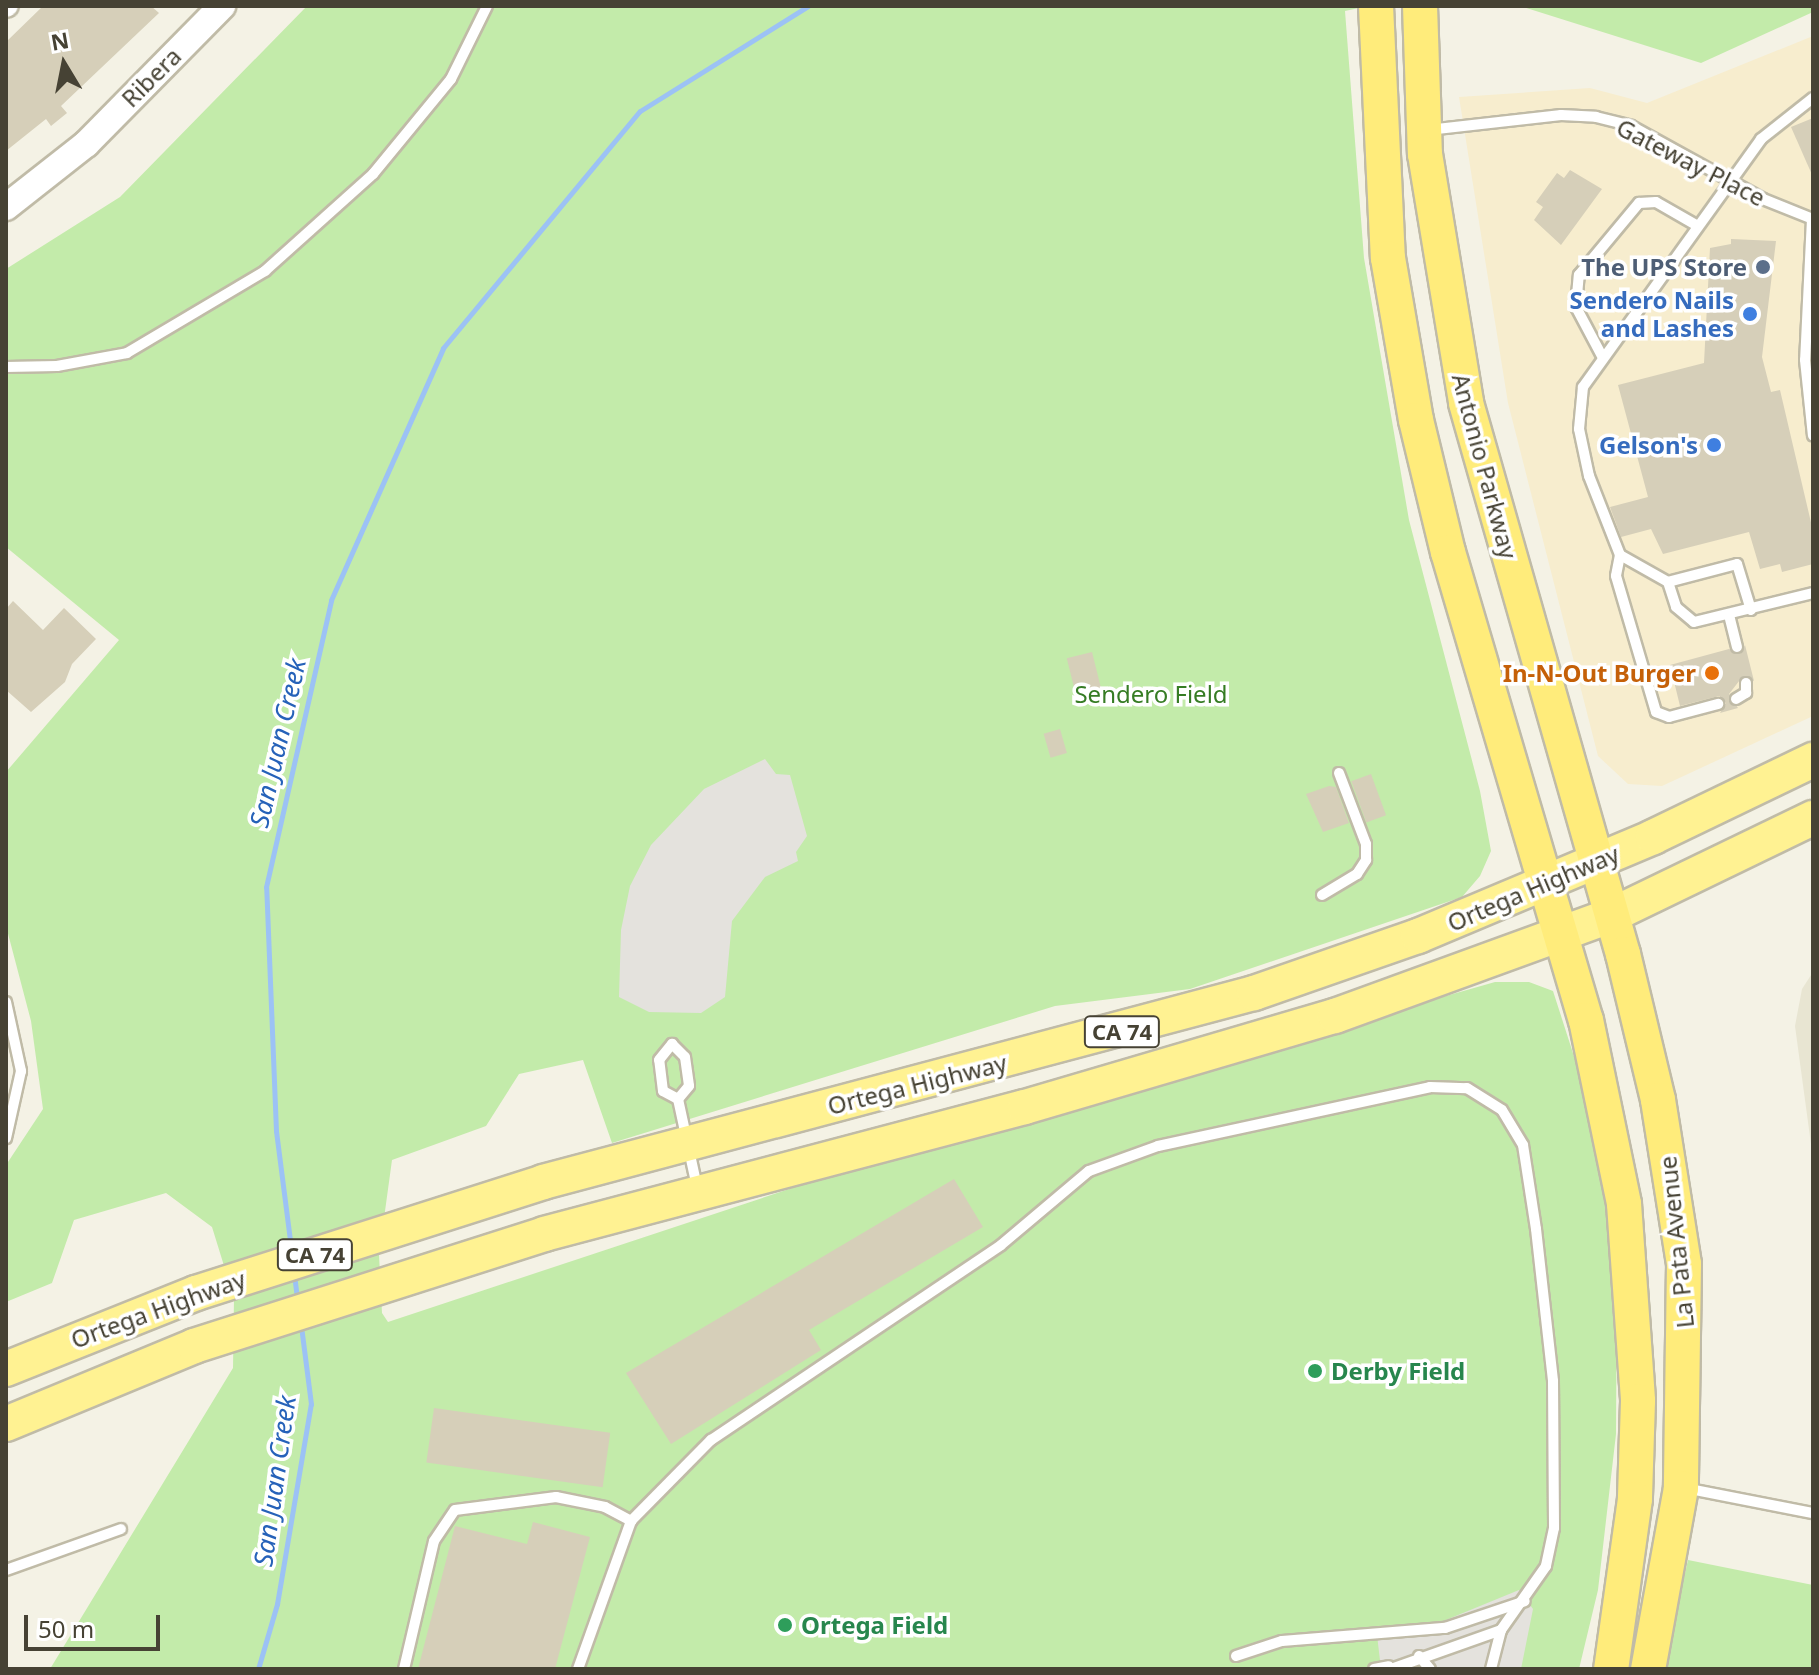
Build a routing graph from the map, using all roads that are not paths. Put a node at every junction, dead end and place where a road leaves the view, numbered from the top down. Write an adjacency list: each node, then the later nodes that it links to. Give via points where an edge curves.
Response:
1 (222, 6): 9 (street, Ribera, via 86,144)
2 (487, 6): 13 (lane, via 451,79 373,174 265,271 127,353 57,366)
3 (1376, 6): 5 (highway)
4 (1420, 6): 7 (highway, Antonio Parkway)
5 (1376, 55): 7 (highway, via 1388,87); 28 (highway, via 1388,258 1416,420)
6 (1813, 98): 8 (lane, via 1773,126)
7 (1423, 130): 8 (lane, Gateway Place, via 1561,115 1596,117 1631,126); 27 (highway, Antonio Parkway, via 1437,249 1466,403)
8 (1730, 180): 10 (lane, Gateway Place); 11 (lane)
9 (6, 207)
10 (1813, 219): 14 (lane, via 1805,360)
11 (1696, 225): 12 (lane); 12 (lane, via 1656,202 1639,203 1579,275 1576,307)
12 (1603, 358): 15 (lane, via 1583,387 1579,429 1600,516)
13 (6, 367)
14 (1813, 436)
15 (1620, 555): 16 (lane); 23 (lane, via 1616,576 1656,712 1669,717)
16 (1668, 582): 18 (lane, via 1737,564); 19 (lane, via 1676,607 1694,622)
17 (1813, 593): 18 (lane)
18 (1751, 610): 19 (lane)
19 (1729, 615): 20 (lane)
20 (1737, 647)
21 (1746, 683): 22 (lane, via 1746,693)
22 (1736, 699)
23 (1718, 704)
24 (1813, 760): 27 (main road, Ortega Highway / CA 74)
25 (1339, 773): 29 (lane, via 1366,844 1366,860 1357,874)
26 (1813, 818): 30 (main road, Ortega Highway / CA 74)
27 (1597, 860): 28 (main road, Ortega Highway / CA 74); 30 (highway, Antonio Parkway)
28 (1544, 884): 31 (highway, La Pata Avenue); 35 (main road, Ortega Highway / CA 74, via 1254,993)
29 (1322, 895)
30 (1612, 915): 31 (main road, Ortega Highway / CA 74); 40 (highway, La Pata Avenue, via 1658,1100 1684,1264)
31 (1560, 935): 36 (main road, Ortega Highway / CA 74, via 1211,1056); 38 (highway, La Pata Avenue, via 1607,1104 1624,1204)
32 (6, 1002): 34 (lane, via 21,1071)
33 (678, 1099): 33 (lane, via 689,1086 685,1057 672,1044 659,1060 663,1091); 35 (lane)
34 (6, 1138)
35 (688, 1143): 36 (lane); 37 (main road, Ortega Highway / CA 74, via 196,1293)
36 (697, 1190): 39 (main road, Ortega Highway / CA 74, via 194,1346)
37 (6, 1369)
38 (1638, 1401): 40 (highway, via 1655,1426 1664,1483); 55 (highway, La Pata Avenue, via 1635,1499)
39 (6, 1424)
40 (1681, 1488): 41 (lane); 56 (highway, La Pata Avenue)
41 (1813, 1513)
42 (631, 1521): 45 (lane, via 711,1440 1001,1245 1089,1171 1158,1146 1430,1087 1467,1088 1502,1110 1523,1145 1536,1229 1557,1456 1554,1528 1546,1566); 50 (lane, via 605,1507 556,1497 455,1510 434,1541); 51 (lane)
43 (121, 1529): 44 (lane)
44 (6, 1570)
45 (1527, 1601): 46 (lane); 47 (lane, via 1445,1628 1282,1641)
46 (1501, 1630): 48 (lane); 54 (lane)
47 (1236, 1656)
48 (1419, 1656): 49 (lane); 53 (lane)
49 (1390, 1668): 52 (lane)
50 (404, 1669)
51 (578, 1669)
52 (1374, 1669)
53 (1430, 1669)
54 (1491, 1669)
55 (1611, 1669)
56 (1648, 1669)

